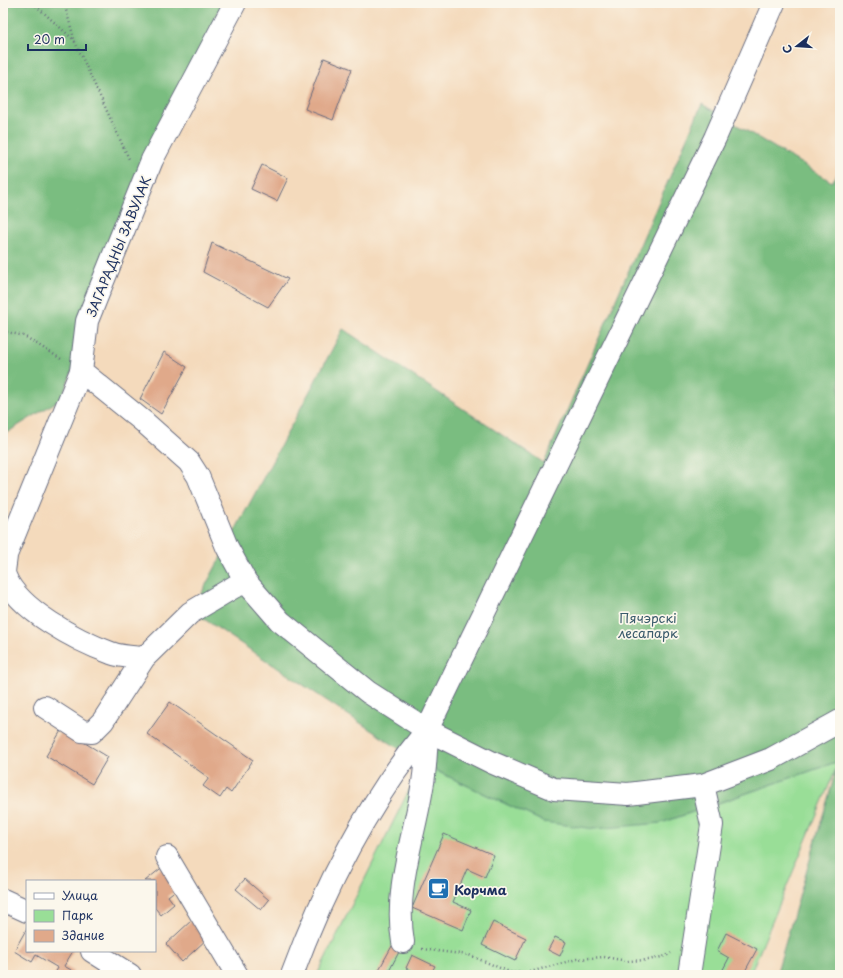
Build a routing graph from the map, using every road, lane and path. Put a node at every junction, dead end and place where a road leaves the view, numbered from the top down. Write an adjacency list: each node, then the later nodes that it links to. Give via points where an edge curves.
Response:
1 (33, 3): 5 (path)
2 (64, 3): 5 (path)
3 (235, 3): 6 (street, ЗАГАРАДНЫ ЗАВУЛАК)
4 (774, 3): 13 (street, via 715,138)
5 (75, 42): 6 (path, via 132,166)
6 (146, 176): 8 (street, ЗАГАРАДНЫ ЗАВУЛАК, via 87,321)
7 (3, 331): 8 (path, via 24,336)
8 (80, 371): 9 (street, via 189,462 198,476 227,546); 10 (street, ЗАГАРАДНЫ ЗАВУЛАК, via 6,555 4,575 33,611 75,637 112,654)
9 (246, 582): 10 (street, via 190,613); 13 (street, via 280,621 368,692)
10 (144, 658): 11 (street, via 103,721 92,732 82,731)
11 (45, 707)
12 (840, 721): 14 (street, via 771,759)
13 (427, 730): 14 (street, via 493,764 554,789 628,794); 19 (street, via 423,786 403,882 400,925); 23 (street, via 379,797 342,861 306,938)
14 (703, 785): 18 (street, via 712,825)
15 (167, 857): 22 (street)
16 (3, 900): 17 (street)
17 (26, 911)
18 (695, 937): 19 (path, via 666,956 648,960 628,961 604,956 577,959 530,972 512,973 469,955 423,950); 24 (street)
19 (403, 942)
20 (94, 952): 21 (street)
21 (130, 975)
22 (237, 975)
23 (292, 975)
24 (689, 975)

